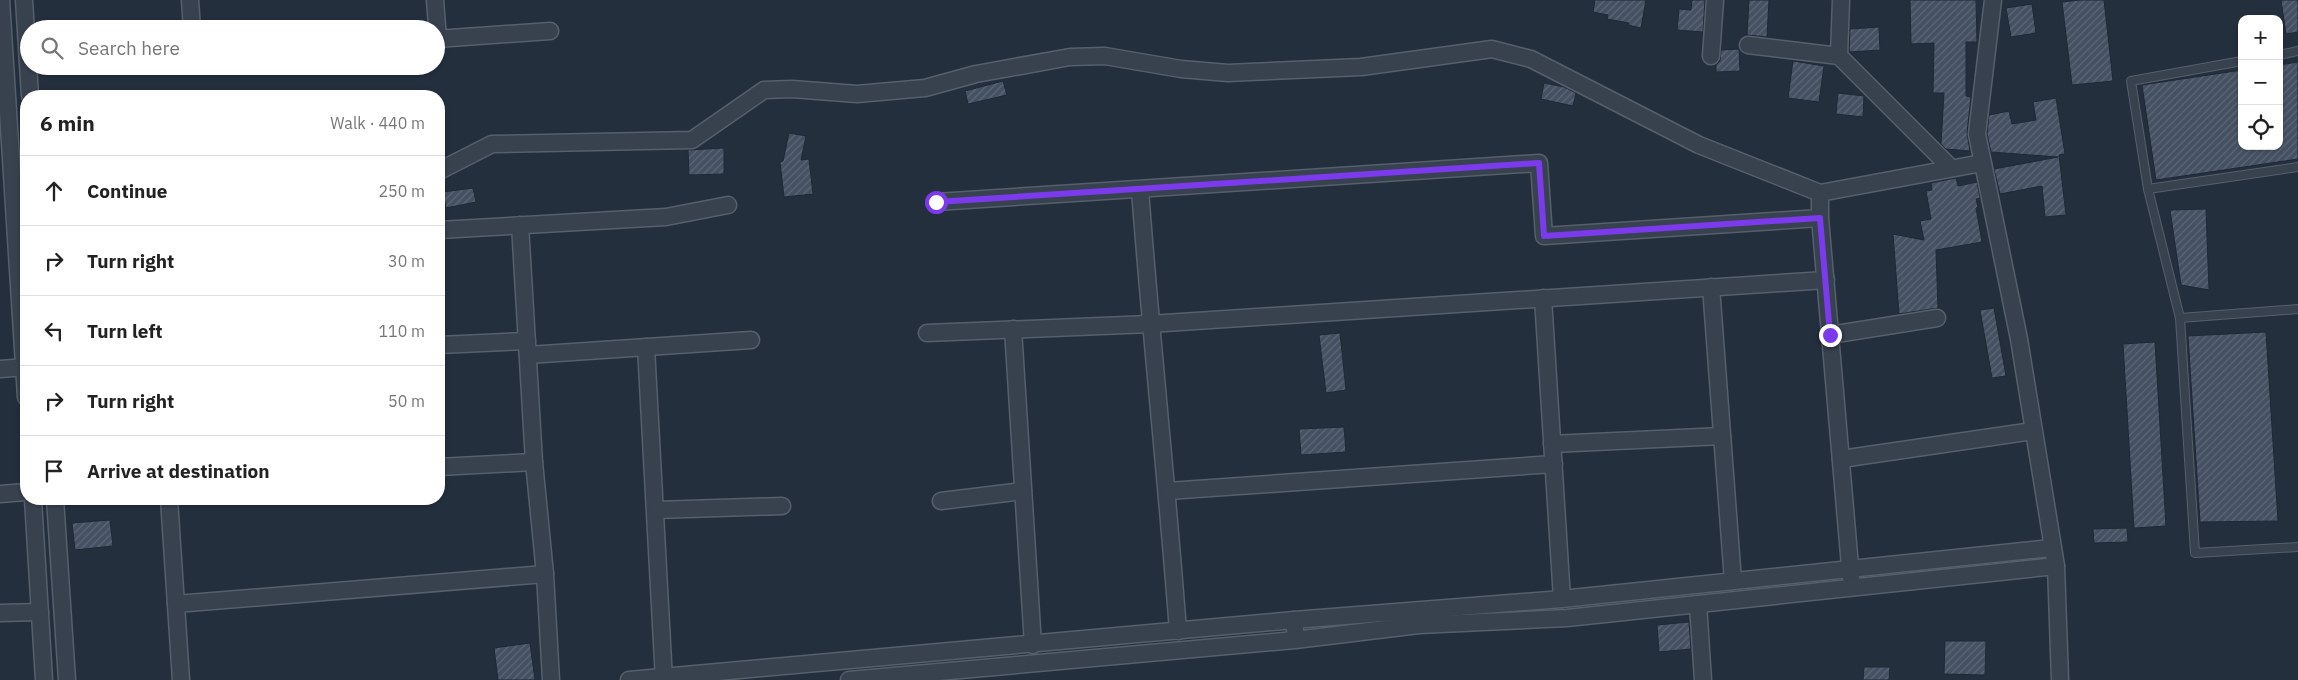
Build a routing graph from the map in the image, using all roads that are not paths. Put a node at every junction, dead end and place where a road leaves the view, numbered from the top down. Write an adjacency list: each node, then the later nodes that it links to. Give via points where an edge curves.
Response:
1 (1, 0): 21 (street)
2 (24, 0): 8 (street)
3 (190, 0): 9 (street)
4 (435, 0): 10 (street)
5 (1715, 0): 16 (street)
6 (1841, 0): 17 (street)
7 (1993, 0): 22 (street, via 1977,134)
8 (28, 20)
9 (191, 20)
10 (436, 20)
11 (550, 31): 12 (street)
12 (445, 38)
13 (1748, 45): 17 (street)
14 (2298, 51): 15 (lane)
15 (2283, 54)
16 (1710, 56)
17 (1839, 56): 25 (street)
18 (2238, 62): 26 (lane, via 2131,81)
19 (34, 75): 20 (street)
20 (31, 90)
21 (4, 126): 38 (street)
22 (1982, 163): 25 (street); 51 (street, via 2019,339)
23 (2298, 167): 26 (lane)
24 (445, 168): 28 (street, via 492,144 692,140 764,90 857,94 925,88 976,74 1070,57 1104,56 1228,73 1361,67 1492,49 1531,59 1699,145)
25 (1950, 168): 28 (street)
26 (2148, 189): 40 (lane)
27 (1140, 190): 29 (street); 31 (street, via 1539,163 1544,236); 41 (street)
28 (1820, 193): 31 (street)
29 (936, 202)
30 (728, 206): 32 (street, via 666,217)
31 (1820, 218): 34 (street)
32 (520, 225): 33 (street); 48 (street)
33 (445, 230)
34 (1826, 280): 35 (street); 44 (street)
35 (1711, 287): 36 (street); 52 (street)
36 (1543, 298): 41 (street); 53 (street)
37 (2298, 309): 40 (lane)
38 (20, 310)
39 (1937, 318): 44 (street)
40 (2180, 318): 68 (lane, via 2195,553)
41 (1150, 324): 42 (street); 59 (street)
42 (1013, 329): 43 (street); 58 (street)
43 (927, 334)
44 (1830, 335): 54 (street)
45 (751, 340): 47 (street)
46 (445, 345): 48 (street)
47 (646, 347): 48 (street); 67 (street)
48 (528, 348): 55 (street)
49 (20, 367): 50 (street)
50 (0, 368)
51 (2034, 431): 54 (street); 69 (street)
52 (1722, 436): 53 (street); 73 (street)
53 (1552, 444): 56 (street)
54 (1841, 459): 71 (street)
55 (534, 462): 57 (street); 72 (street)
56 (1554, 464): 59 (street); 75 (street)
57 (445, 467)
58 (1023, 491): 62 (street); 84 (street)
59 (1168, 491): 82 (street)
60 (20, 492): 61 (street)
61 (0, 494)
62 (941, 501)
63 (33, 505): 78 (street)
64 (55, 505): 88 (street)
65 (169, 505): 76 (street)
66 (782, 506): 67 (street)
67 (656, 510): 86 (street)
68 (2298, 547)
69 (2052, 548): 70 (street); 71 (street)
70 (2056, 566): 74 (street); 94 (street)
71 (1850, 568): 73 (street); 74 (street)
72 (545, 574): 76 (street); 90 (street)
73 (1733, 581): 75 (street)
74 (1852, 588): 77 (street)
75 (1562, 599): 80 (street)
76 (176, 604): 89 (street)
77 (1698, 604): 80 (street, via 1566,618); 93 (street)
78 (40, 612): 79 (street); 87 (street)
79 (0, 613)
80 (1419, 618): 81 (street); 83 (street)
81 (1294, 620): 82 (street); 83 (street)
82 (1178, 631): 84 (street)
83 (1295, 640): 85 (street)
84 (1033, 645): 86 (street)
85 (945, 676): 92 (street)
86 (664, 678): 91 (street)
87 (44, 680)
88 (67, 680)
89 (181, 680)
90 (552, 680)
91 (629, 680)
92 (849, 680)
93 (1703, 680)
94 (2060, 680)

